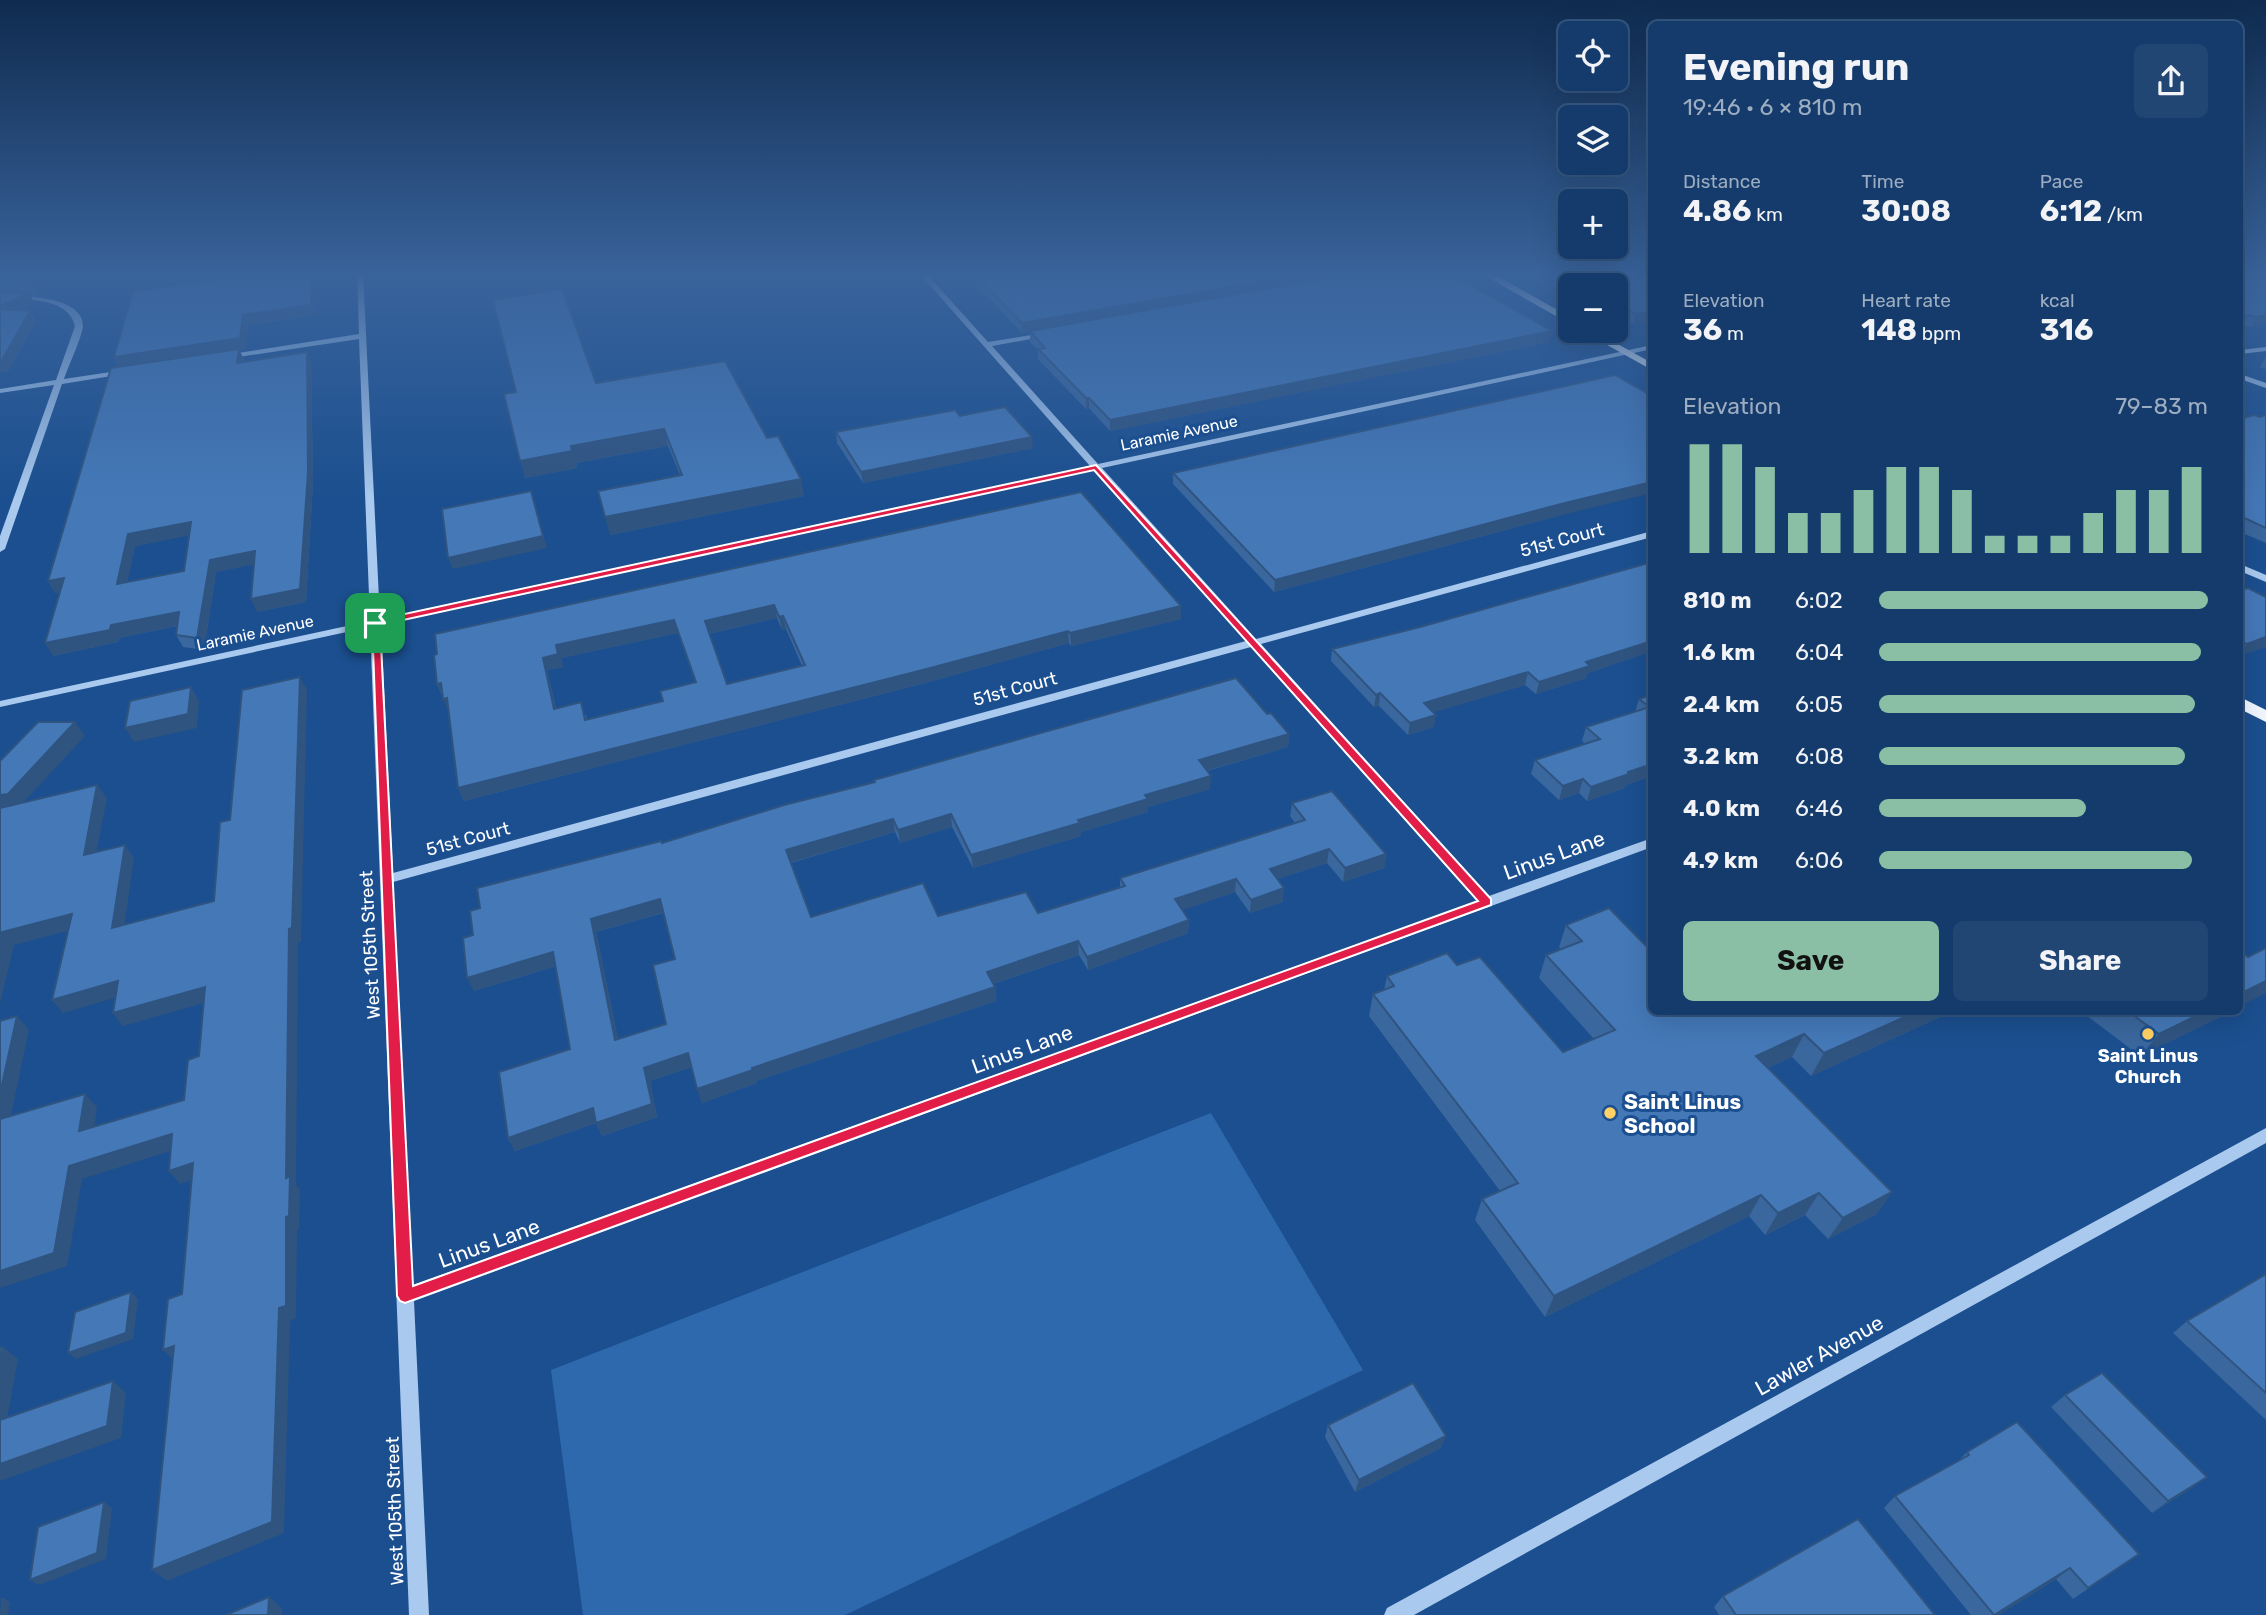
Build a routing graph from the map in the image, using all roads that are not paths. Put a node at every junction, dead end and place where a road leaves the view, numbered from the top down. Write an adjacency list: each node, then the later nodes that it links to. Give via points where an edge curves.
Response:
1 (71, 348): 14 (street)
2 (281, 348): 10 (street)
3 (364, 348): 22 (street, West 105th Street)
4 (989, 348): 17 (street)
5 (1619, 348): 8 (main road)
6 (1645, 348): 8 (street, Laramie Avenue)
7 (2266, 349): 9 (street)
8 (1626, 352): 11 (main road); 17 (street, Laramie Avenue)
9 (2243, 352)
10 (211, 359)
11 (1648, 365)
12 (128, 371): 14 (street)
13 (2243, 377): 15 (street)
14 (60, 382): 16 (street); 19 (street)
15 (2266, 386)
16 (0, 391)
17 (1096, 467): 22 (street, Laramie Avenue); 23 (street)
18 (1648, 535): 23 (street, 51st Court)
19 (0, 549)
20 (2243, 568): 21 (street)
21 (2266, 579)
22 (375, 623): 24 (street, Laramie Avenue); 28 (street, West 105th Street)
23 (1253, 642): 28 (street, 51st Court); 29 (street)
24 (0, 704)
25 (2243, 704): 26 (main road)
26 (2266, 717)
27 (1648, 843): 29 (street, Linus Lane)
28 (386, 879): 31 (street, West 105th Street)
29 (1486, 902): 31 (street, Linus Lane)
30 (2266, 1135): 33 (street, Lawler Avenue)
31 (405, 1296): 32 (street, West 105th Street)
32 (419, 1615)
33 (1394, 1615)

